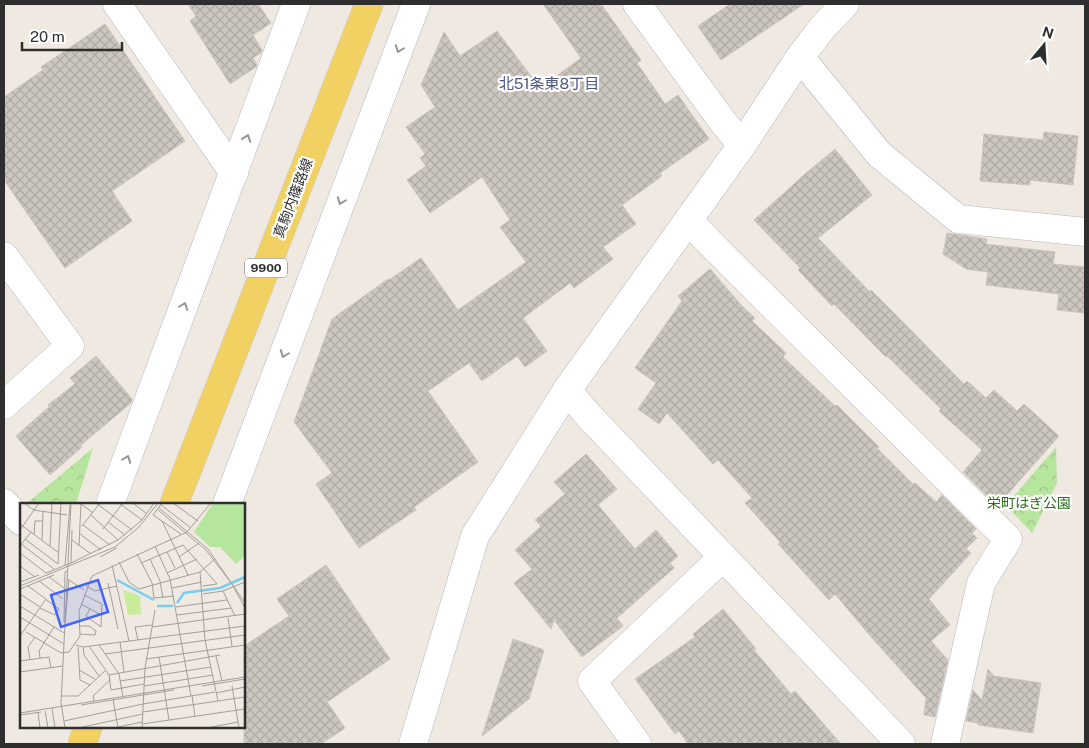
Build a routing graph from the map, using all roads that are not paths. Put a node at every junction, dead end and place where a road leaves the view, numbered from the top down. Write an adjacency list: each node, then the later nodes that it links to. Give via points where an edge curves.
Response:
1 (117, 4): 9 (street)
2 (296, 4): 9 (street, one-way to 2)
3 (369, 4): 17 (main road, 真駒内篠路線 / 9900)
4 (416, 4): 18 (street, one-way to 18)
5 (638, 4): 8 (street)
6 (845, 4): 7 (street)
7 (800, 57): 8 (street); 11 (street, via 878,154 958,218)
8 (742, 145): 10 (street)
9 (234, 173): 16 (street, one-way to 9)
10 (688, 220): 13 (street); 26 (street, via 1008,539 981,583)
11 (1085, 232)
12 (4, 256): 14 (street, via 70,346)
13 (567, 390): 20 (street); 23 (street, via 475,536)
14 (4, 405)
15 (4, 503): 19 (street)
16 (110, 503)
17 (174, 503)
18 (227, 503)
19 (20, 520)
20 (723, 558): 24 (street, via 592,681); 25 (street)
21 (88, 728): 22 (main road)
22 (82, 744)
23 (413, 744)
24 (637, 744)
25 (901, 744)
26 (945, 744)

